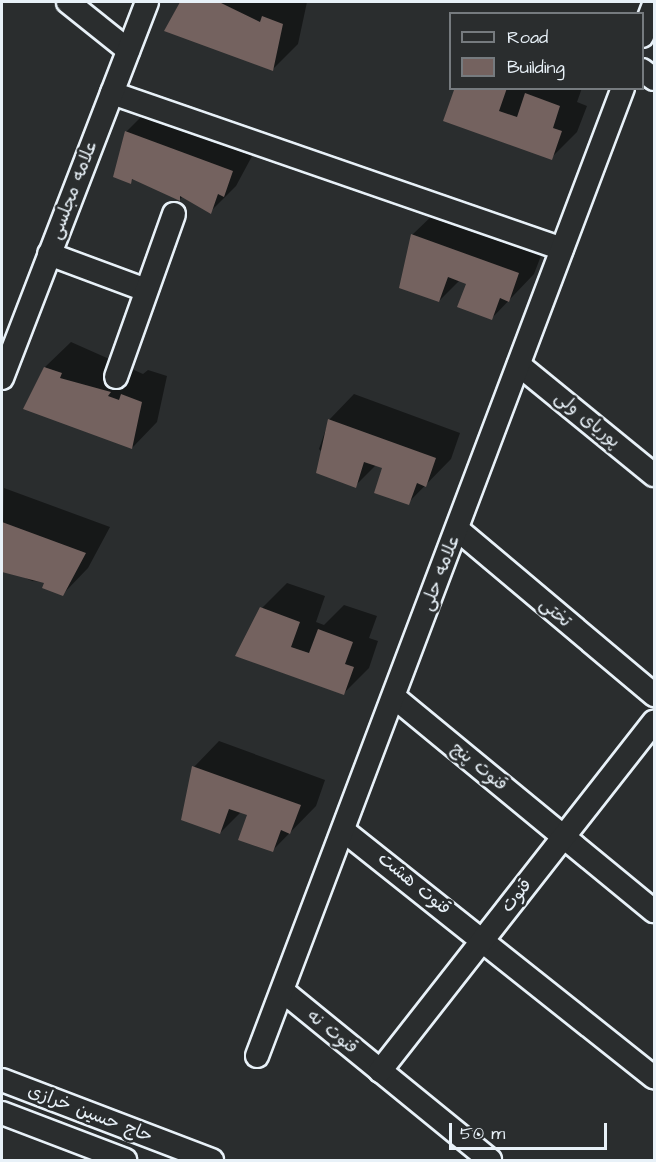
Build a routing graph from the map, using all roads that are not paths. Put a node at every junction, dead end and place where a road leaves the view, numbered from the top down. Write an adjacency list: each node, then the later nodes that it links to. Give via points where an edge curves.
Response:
1 (68, 2): 5 (street)
2 (147, 2): 5 (street, علامه مجلسی)
3 (654, 4): 4 (street)
4 (644, 31)
5 (128, 50): 7 (street, علامه مجلسی)
6 (622, 90): 9 (street, علامه حلی)
7 (111, 93): 9 (street); 10 (street, علامه مجلسی)
8 (174, 214): 11 (street)
9 (562, 249): 12 (street, علامه حلی)
10 (49, 254): 11 (street); 14 (street, علامه مجلسی)
11 (147, 290): 13 (street)
12 (519, 365): 15 (street, پوریای ولی); 16 (street, علامه حلی)
13 (116, 376)
14 (2, 378)
15 (654, 475)
16 (457, 529): 17 (street, تختی); 18 (street, علامه حلی)
17 (654, 695)
18 (394, 697): 20 (street, علامه حلی); 21 (street, قنوت پنج)
19 (654, 722): 21 (street, قنوت)
20 (344, 831): 23 (street, قنوت هشت); 24 (street, علامه حلی)
21 (564, 837): 22 (street, قنوت پنج); 23 (street, قنوت)
22 (654, 910)
23 (483, 940): 26 (street, قنوت); 27 (street, قنوت هشت)
24 (284, 992): 25 (street, علامه حلی); 26 (street, قنوت نه)
25 (257, 1056)
26 (380, 1071): 32 (street, قنوت نه)
27 (654, 1078)
28 (2, 1080): 31 (street, حاج حسین خرازی)
29 (2, 1113): 30 (street, حاج حسین خرازی)
30 (125, 1161)
31 (212, 1161)
32 (490, 1161)

